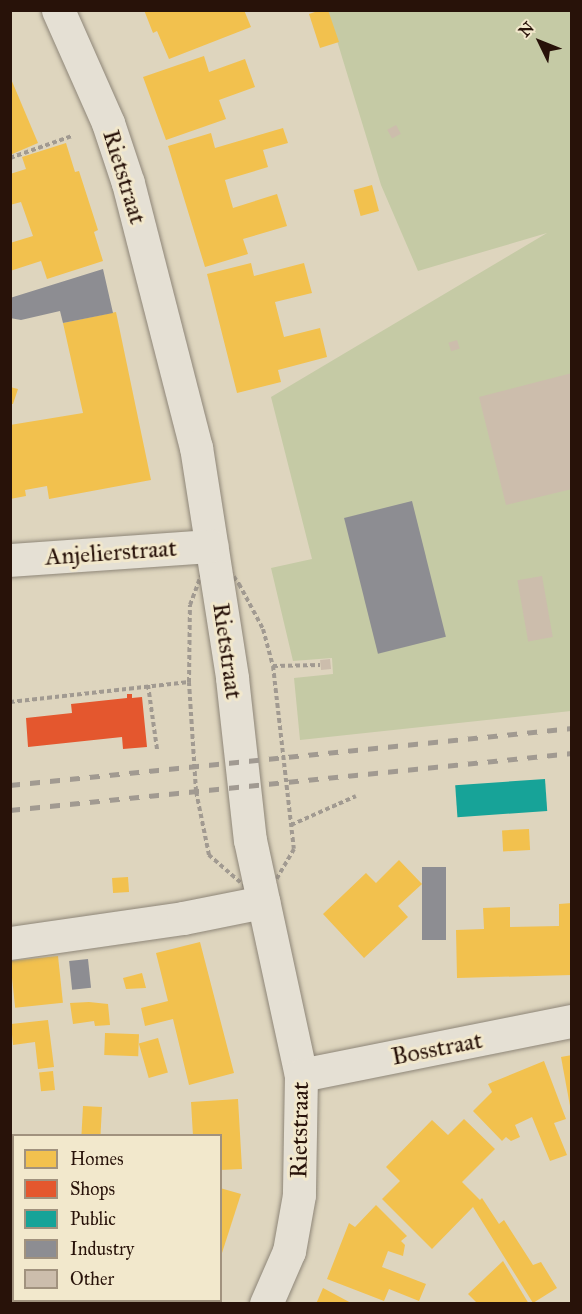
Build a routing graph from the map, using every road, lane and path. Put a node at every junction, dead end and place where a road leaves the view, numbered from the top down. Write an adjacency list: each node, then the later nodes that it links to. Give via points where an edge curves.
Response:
1 (58, 10): 2 (street, Rietstraat)
2 (108, 123): 3 (path); 4 (street, Rietstraat, via 128,183 196,447)
3 (10, 158)
4 (212, 546): 5 (street, Anjelierstraat); 8 (street, Rietstraat)
5 (10, 560)
6 (320, 665): 7 (path)
7 (273, 666)
8 (232, 678): 9 (path); 13 (street, Rietstraat)
9 (148, 685): 10 (path); 11 (path)
10 (10, 702)
11 (157, 748)
12 (357, 796): 13 (path)
13 (250, 840): 14 (street, Rietstraat)
14 (263, 902): 15 (street); 17 (street, Rietstraat)
15 (10, 943)
16 (572, 1021): 17 (street, Bosstraat)
17 (302, 1075): 18 (street, Rietstraat, via 298,1194 289,1251)
18 (266, 1304)

